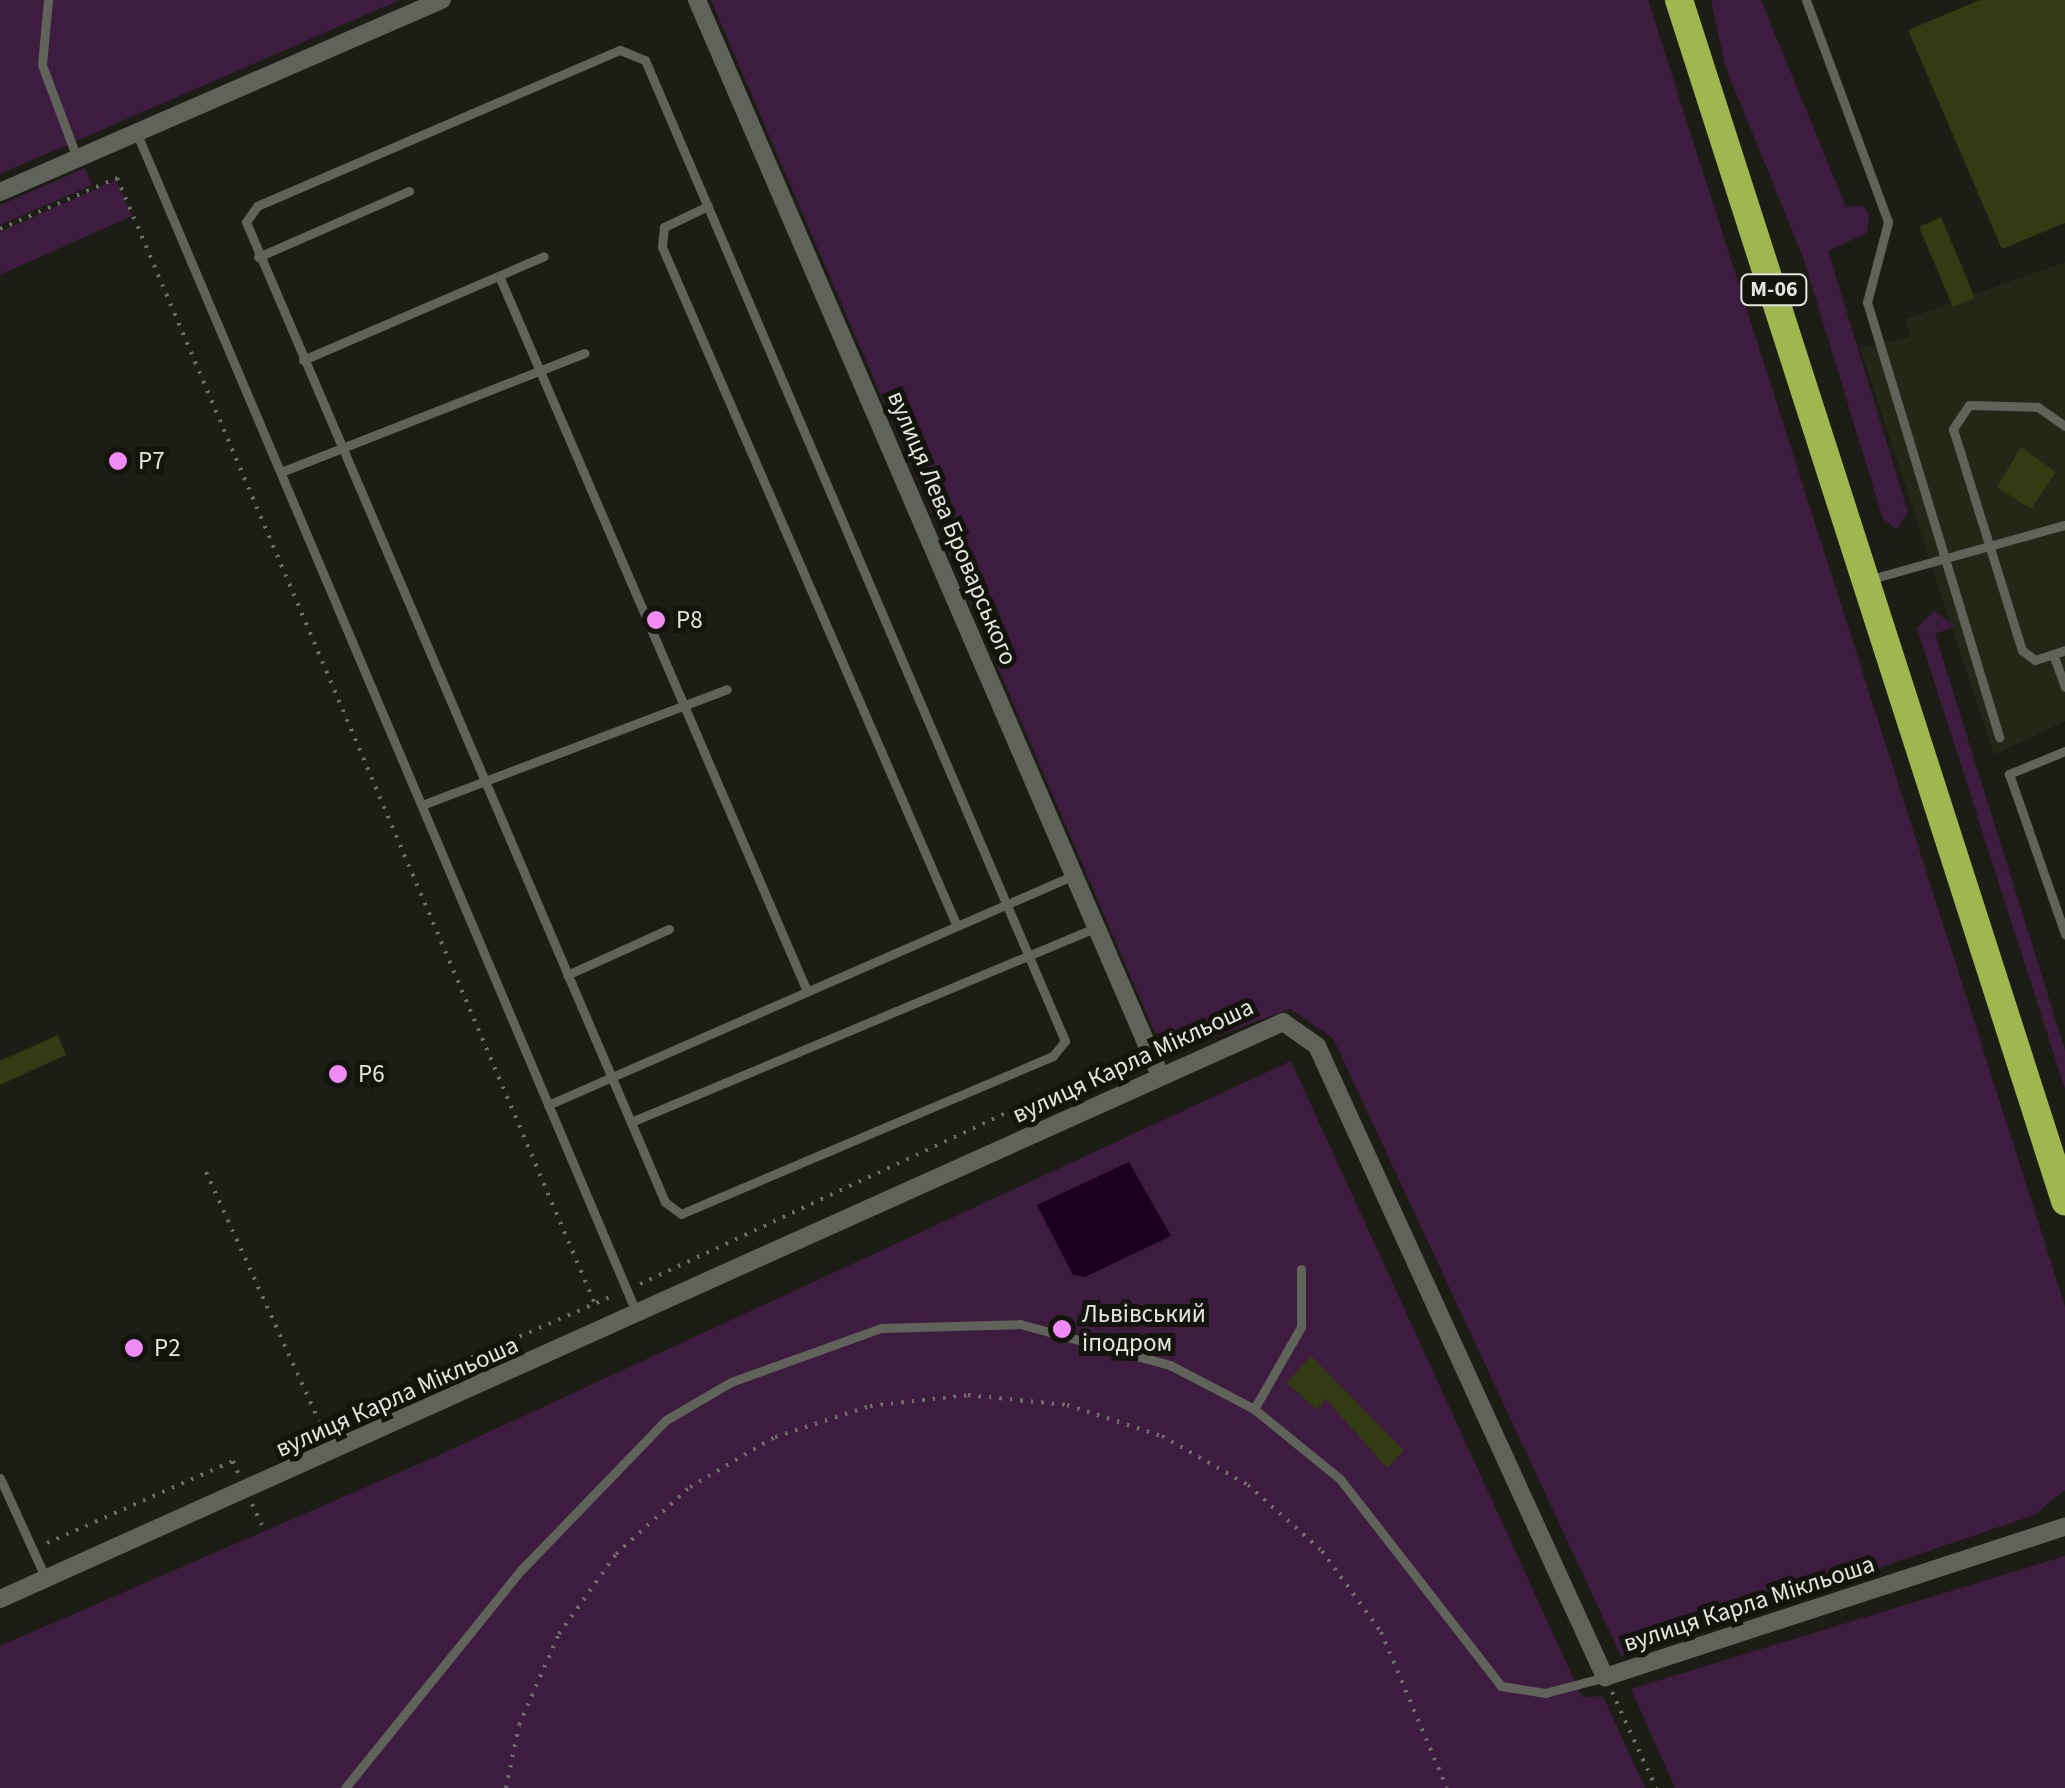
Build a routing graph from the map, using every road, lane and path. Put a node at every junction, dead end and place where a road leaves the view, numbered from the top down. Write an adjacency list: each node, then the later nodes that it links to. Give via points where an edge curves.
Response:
1 (48, 0): 7 (lane, via 42,64)
2 (442, 0): 6 (street)
3 (698, 0): 34 (street, вулиця Лева Броварського)
4 (1679, 0): 24 (highway, М-06)
5 (1806, 0): 23 (lane, via 1888,222 1867,302)
6 (136, 131): 7 (street); 20 (lane)
7 (77, 158): 9 (street)
8 (409, 191): 13 (lane)
9 (0, 192)
10 (708, 206): 13 (lane, via 645,60 629,48 257,206 246,222); 35 (lane); 36 (lane, via 664,228 662,247)
11 (0, 229): 52 (path, via 117,178)
12 (544, 256): 14 (lane)
13 (258, 257): 16 (lane)
14 (499, 276): 16 (lane); 17 (lane)
15 (585, 353): 17 (lane)
16 (302, 360): 19 (lane)
17 (540, 370): 19 (lane); 29 (lane)
18 (2065, 426): 22 (lane, via 2038,407 1969,405 1953,429)
19 (341, 449): 20 (lane); 32 (lane)
20 (280, 472): 33 (lane)
21 (2065, 525): 22 (lane)
22 (1988, 546): 23 (lane); 26 (lane, via 2022,650 2035,660)
23 (1945, 558): 24 (lane); 30 (lane)
24 (1868, 580): 49 (highway, М-06)
25 (2065, 650): 26 (lane)
26 (2053, 654): 27 (lane)
27 (2065, 687)
28 (726, 689): 29 (lane)
29 (684, 705): 32 (lane); 42 (lane)
30 (1999, 736)
31 (2065, 751): 39 (lane, via 2009,774)
32 (484, 781): 33 (lane); 41 (lane)
33 (422, 805): 46 (lane)
34 (1074, 875): 35 (lane); 37 (street, вулиця Лева Броварського)
35 (1008, 904): 36 (lane); 40 (lane)
36 (957, 926): 42 (lane)
37 (1097, 927): 40 (lane); 43 (street, вулиця Лева Броварського)
38 (669, 930): 41 (lane)
39 (2065, 934)
40 (1030, 955): 47 (lane); 47 (lane, via 1064,1031 1053,1056 691,1212 665,1202)
41 (567, 975): 45 (lane)
42 (808, 991): 45 (lane)
43 (1148, 1047): 44 (street, вулиця Лева Броварського); 51 (path)
44 (1160, 1075): 53 (street, вулиця Карла Мікльоша); 63 (street, вулиця Карла Мікльоша, via 1269,1024 1296,1025 1318,1046)
45 (612, 1077): 46 (lane); 47 (lane)
46 (548, 1104): 51 (lane)
47 (631, 1122)
48 (206, 1172): 55 (path)
49 (2065, 1202)
50 (1301, 1269): 54 (lane, via 1302,1327)
51 (626, 1291): 52 (path); 53 (lane)
52 (595, 1304): 55 (path)
53 (639, 1319): 61 (street, вулиця Карла Мікльоша)
54 (1254, 1409): 63 (lane, via 1340,1479 1501,1686 1545,1693); 64 (lane, via 1170,1365 1020,1324 882,1328 766,1366 666,1420 608,1473)
55 (320, 1423): 56 (path)
56 (308, 1428)
57 (233, 1461): 60 (path)
58 (0, 1478): 61 (lane)
59 (2065, 1527): 63 (street, вулиця Карла Мікльоша)
60 (47, 1542)
61 (46, 1579): 62 (street, вулиця Карла Мікльоша)
62 (0, 1599)
63 (1605, 1677): 67 (path)
64 (345, 1788)
65 (506, 1788): 66 (path, via 519,1725 559,1634 616,1554 690,1487 813,1424 870,1406 968,1395 1067,1406 1162,1436 1248,1485 1322,1551 1380,1632)
66 (1447, 1788)
67 (1656, 1788)

